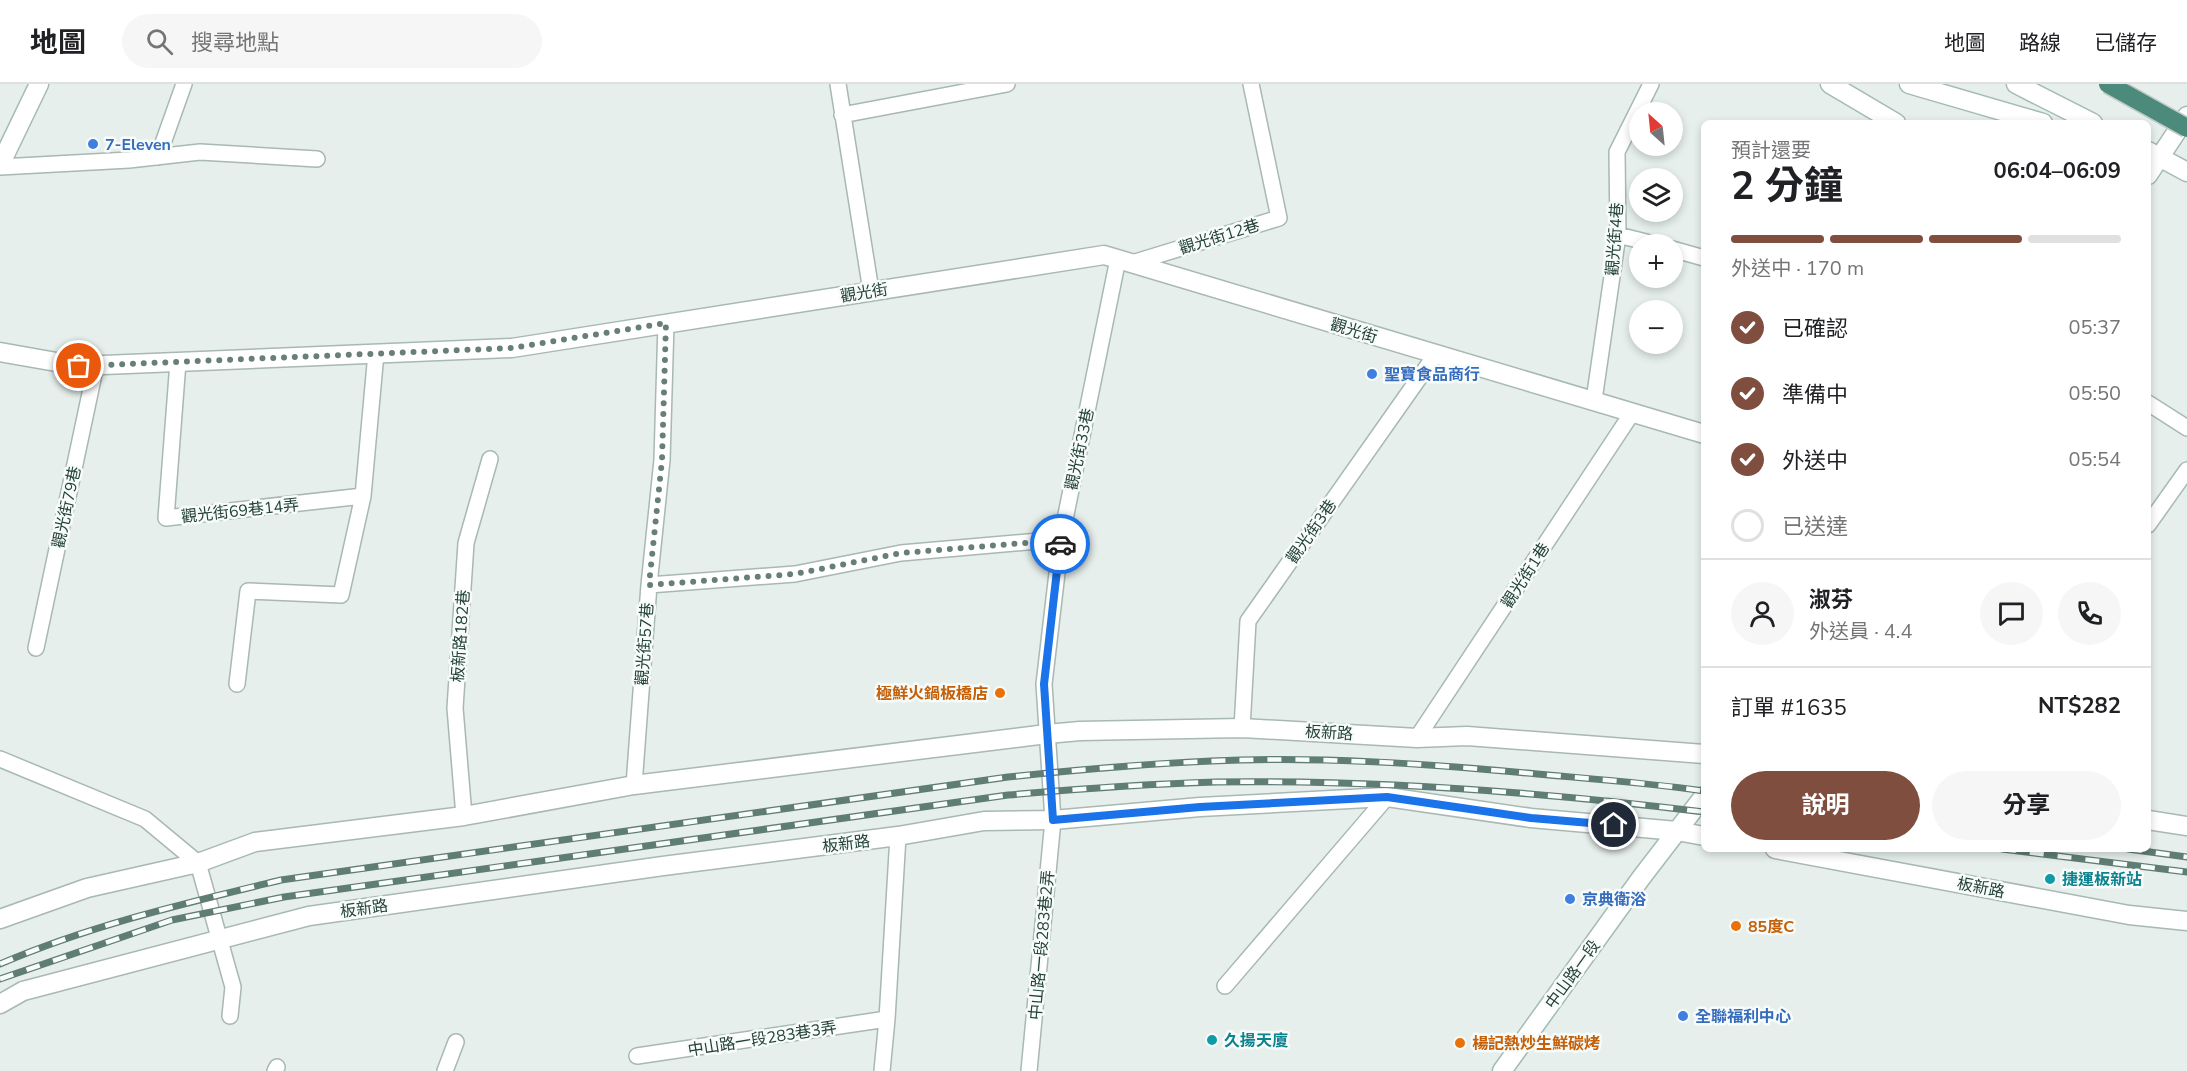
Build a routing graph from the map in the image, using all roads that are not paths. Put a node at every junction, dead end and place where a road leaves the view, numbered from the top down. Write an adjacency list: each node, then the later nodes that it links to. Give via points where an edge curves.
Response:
1 (39, 84): 20 (street)
2 (184, 84): 18 (lane)
3 (838, 84): 11 (lane)
4 (1007, 84): 11 (lane)
5 (1251, 84): 26 (lane, 觀光街12巷, via 1279,218)
6 (1651, 84): 22 (lane, 觀光街4巷, via 1617,152)
7 (1830, 84): 13 (street)
8 (1909, 84): 14 (street)
9 (2016, 84): 15 (street)
10 (2108, 84): 16 (highway, bridge)
11 (842, 114): 27 (lane)
12 (2187, 116): 17 (street)
13 (1891, 120)
14 (2033, 120)
15 (2087, 120)
16 (2187, 128)
17 (2152, 154): 21 (street)
18 (158, 157): 19 (lane, via 200,152); 20 (lane)
19 (317, 159)
20 (0, 166)
21 (2187, 172)
22 (1618, 235): 23 (lane); 34 (lane, 觀光街4巷)
23 (1629, 238)
24 (1683, 252): 25 (lane)
25 (1701, 257)
26 (1125, 261): 27 (street, 觀光街, via 1104,255); 31 (street, 觀光街); 43 (lane, 觀光街33巷)
27 (871, 291): 28 (street, 觀光街)
28 (666, 323): 30 (street, 觀光街, via 512,348); 44 (lane, 觀光街57巷, via 662,460)
29 (0, 352): 33 (street, 觀光街, via 79,366)
30 (376, 353): 32 (street, 觀光街); 41 (lane)
31 (1436, 354): 34 (street, 觀光街); 47 (lane, 觀光街3巷, via 1248,621)
32 (178, 362): 33 (street, 觀光街); 41 (lane, 觀光街69巷14弄, via 166,518)
33 (96, 365): 45 (lane, 觀光街79巷)
34 (1594, 400): 36 (street, 觀光街)
35 (2151, 405): 37 (lane)
36 (1632, 413): 38 (street, 觀光街); 49 (lane, 觀光街1巷)
37 (2187, 428)
38 (1701, 433)
39 (490, 459): 55 (lane, 板新路182巷, via 466,543 455,708)
40 (2187, 470): 42 (lane)
41 (363, 496): 46 (lane, via 341,595 248,591)
42 (2151, 521)
43 (1061, 540): 44 (lane, via 901,553 795,574); 48 (lane, 觀光街33巷, via 1044,684)
44 (649, 585): 52 (lane, 觀光街57巷)
45 (36, 648)
46 (237, 684)
47 (1242, 728): 48 (street, 板新路); 49 (street, 板新路)
48 (1047, 734): 52 (street, 板新路); 56 (lane, 觀光街33巷)
49 (1417, 738): 50 (street, 板新路, via 1467,736)
50 (1701, 754)
51 (0, 759): 63 (lane, via 145,819)
52 (633, 785): 55 (street, 板新路)
53 (1387, 797): 56 (street, 板新路); 59 (street, 板新路, via 1531,818); 67 (lane)
54 (1701, 800): 59 (street, 中山路一段)
55 (464, 816): 63 (street, 板新路, via 255,842)
56 (1053, 820): 61 (street, 板新路, via 984,821); 75 (lane, 中山路一段283巷2弄)
57 (2151, 820): 58 (street)
58 (2187, 826)
59 (1677, 831): 60 (street, 板新路); 76 (street, 中山路一段)
60 (1701, 835)
61 (898, 836): 66 (street, 板新路, via 309,916); 70 (lane)
62 (1791, 852): 65 (street, 板新路, via 2129,915)
63 (198, 863): 64 (street, 板新路, via 87,888); 66 (lane)
64 (0, 919)
65 (2187, 921)
66 (219, 939): 68 (street, 板新路, via 23,991); 69 (lane, via 234,987)
67 (1225, 986)
68 (0, 1004)
69 (230, 1016)
70 (887, 1019): 72 (lane, 中山路一段283巷3弄); 74 (lane)
71 (456, 1042): 73 (lane)
72 (637, 1056)
73 (445, 1071)
74 (882, 1071)
75 (1029, 1071)
76 (1502, 1071)

